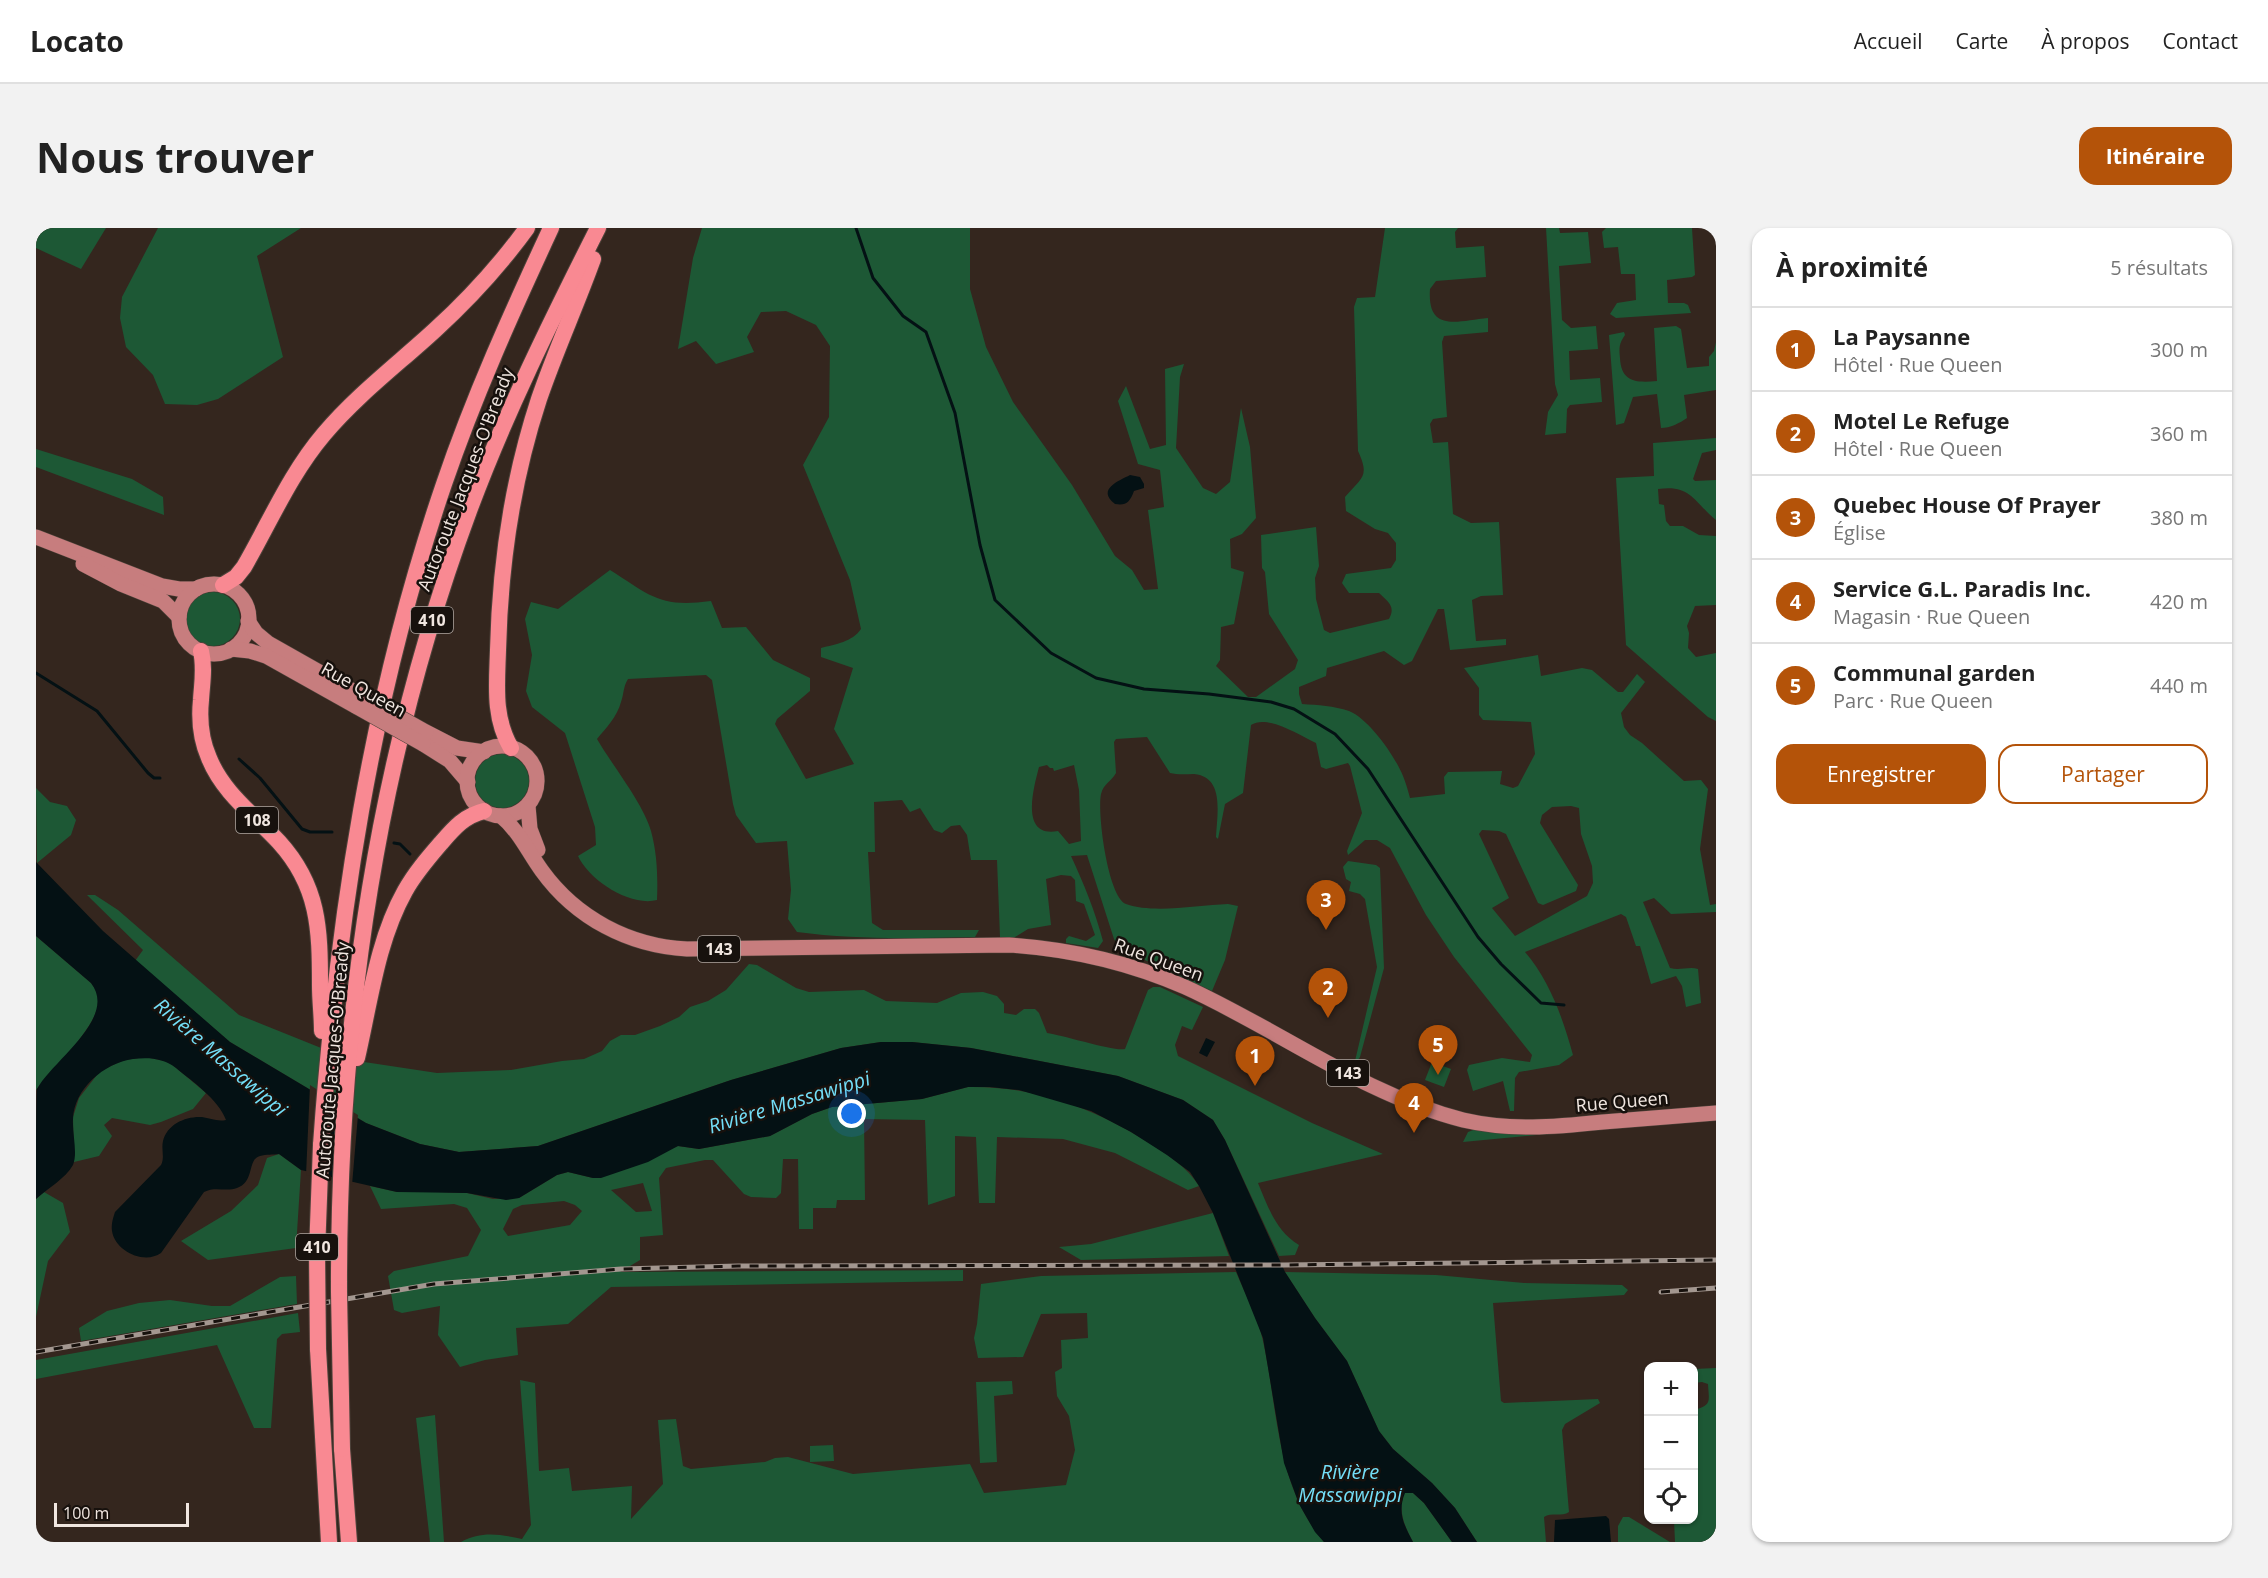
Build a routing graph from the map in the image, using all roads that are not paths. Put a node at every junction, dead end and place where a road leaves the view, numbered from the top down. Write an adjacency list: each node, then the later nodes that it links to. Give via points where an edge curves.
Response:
1 (527, 228): 6 (highway, via 457,308 324,433 292,478 242,570)
2 (551, 228): 21 (highway, Autoroute Jacques-O'Bready / 410, via 465,426 405,612 362,807)
3 (598, 228): 22 (highway, Autoroute Jacques-O'Bready / 410, via 495,445 427,636 377,839 359,954)
4 (604, 228): 14 (highway, via 539,400 510,518 501,590 498,698 500,724)
5 (36, 538): 7 (main road, via 162,586); 8 (main road, via 114,580 164,601)
6 (223, 585): 7 (main road); 9 (main road, via 242,599)
7 (196, 589): 8 (main road, via 185,600)
8 (179, 617): 11 (main road, via 183,636)
9 (248, 621): 10 (main road, via 243,638); 12 (main road, Rue Queen, via 268,643)
10 (231, 649): 11 (main road, via 218,653); 12 (main road, Rue Queen, via 266,656)
11 (201, 651): 21 (highway, 108, via 201,724 210,762 229,790 292,857 313,898)
12 (358, 701): 13 (main road, Rue Queen, bridge)
13 (424, 738): 15 (main road, Rue Queen); 16 (main road, Rue Queen)
14 (511, 748): 15 (main road); 17 (main road, via 526,756 536,771 536,789)
15 (484, 752): 16 (main road, via 472,765)
16 (468, 782): 18 (main road, via 472,798)
17 (528, 806): 19 (main road, via 518,813); 20 (main road, Rue Queen / 143, via 537,849)
18 (484, 811): 19 (main road); 22 (highway, via 459,824 404,893 383,943)
19 (501, 816): 20 (main road, Rue Queen / 143, via 520,835 544,874)
20 (572, 903): 23 (main road, Rue Queen / 143, via 624,936 675,948 1009,945 1084,954 1149,972 1185,987 1381,1089 1477,1123 1549,1128)
21 (326, 1029): 24 (highway, Autoroute Jacques-O'Bready / 410, bridge, via 317,1263 318,1362)
22 (355, 1039): 25 (highway, Autoroute Jacques-O'Bready / 410, bridge, via 346,1108 339,1282 342,1449)
23 (1716, 1113)
24 (329, 1542)
25 (349, 1542)

